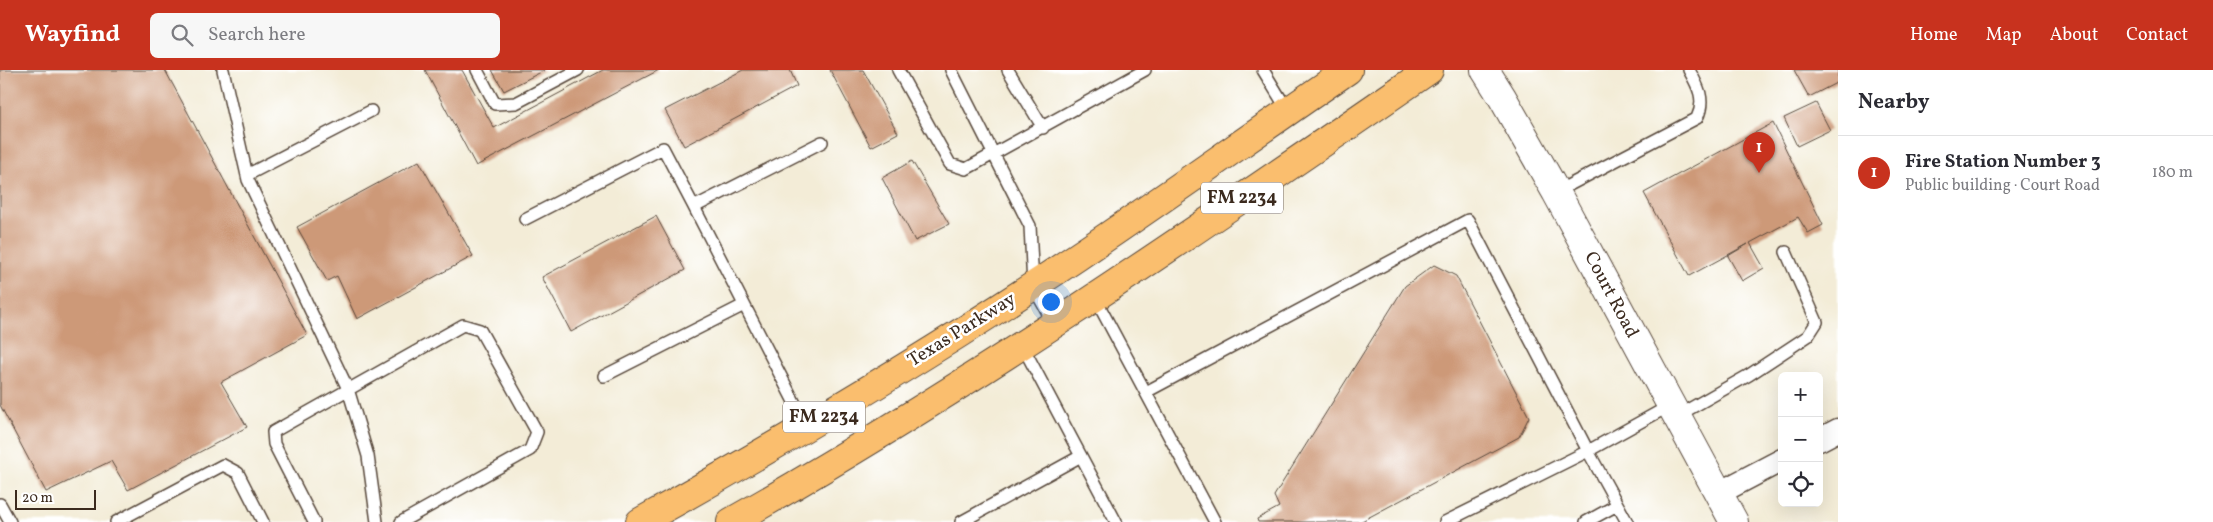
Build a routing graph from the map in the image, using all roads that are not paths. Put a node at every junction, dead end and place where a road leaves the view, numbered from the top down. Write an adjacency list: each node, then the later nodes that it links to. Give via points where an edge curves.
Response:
1 (223, 70): 18 (lane)
2 (477, 70): 3 (lane, via 495,104 516,104)
3 (578, 70)
4 (898, 70): 17 (lane, via 950,164 966,169)
5 (951, 70): 17 (lane)
6 (1008, 70): 15 (lane)
7 (1145, 70): 15 (lane)
8 (1263, 70): 14 (lane)
9 (1348, 70): 14 (main road, Texas Parkway / FM 2234)
10 (1429, 70): 24 (main road, FM 2234)
11 (1485, 70): 19 (street, Court Road)
12 (1689, 70): 19 (lane, via 1700,90 1702,108 1697,118)
13 (370, 111): 18 (lane)
14 (1288, 111): 23 (main road, Texas Parkway / FM 2234)
15 (1042, 128): 17 (lane)
16 (822, 142): 20 (lane)
17 (994, 154): 23 (lane, via 1030,226)
18 (247, 176): 29 (lane)
19 (1556, 192): 31 (street, Court Road)
20 (694, 207): 21 (lane, via 663,148); 25 (lane)
21 (525, 219)
22 (1786, 252): 31 (lane, via 1817,322 1808,336 1749,375)
23 (1033, 286): 26 (lane); 32 (main road, Texas Parkway / FM 2234)
24 (1094, 296): 26 (main road, FM 2234); 30 (lane)
25 (744, 306): 28 (lane); 32 (lane)
26 (1054, 324): 27 (main road, FM 2234)
27 (1022, 345): 36 (lane); 48 (main road, FM 2234, via 807,479)
28 (604, 376)
29 (348, 389): 44 (lane, via 273,432 274,444); 45 (lane, via 368,456); 46 (lane, via 463,324 480,330 537,432 530,450)
30 (1146, 392): 35 (lane, via 1468,220); 51 (lane)
31 (1674, 410): 35 (lane); 38 (street, Court Road)
32 (806, 428): 47 (main road, Texas Parkway / FM 2234)
33 (1838, 430): 34 (street)
34 (1823, 438)
35 (1588, 451): 40 (lane); 52 (lane)
36 (1082, 456): 49 (lane); 50 (lane)
37 (1778, 462): 38 (street)
38 (1719, 493): 55 (street, Court Road)
39 (0, 504): 41 (lane)
40 (1617, 504): 53 (lane); 54 (lane)
41 (10, 522)
42 (116, 522): 43 (lane, via 223,465 238,473)
43 (263, 522)
44 (314, 522)
45 (377, 522)
46 (400, 522)
47 (640, 522)
48 (731, 522)
49 (961, 522)
50 (1116, 522)
51 (1215, 522)
52 (1445, 522)
53 (1586, 522)
54 (1627, 522)
55 (1734, 522)

